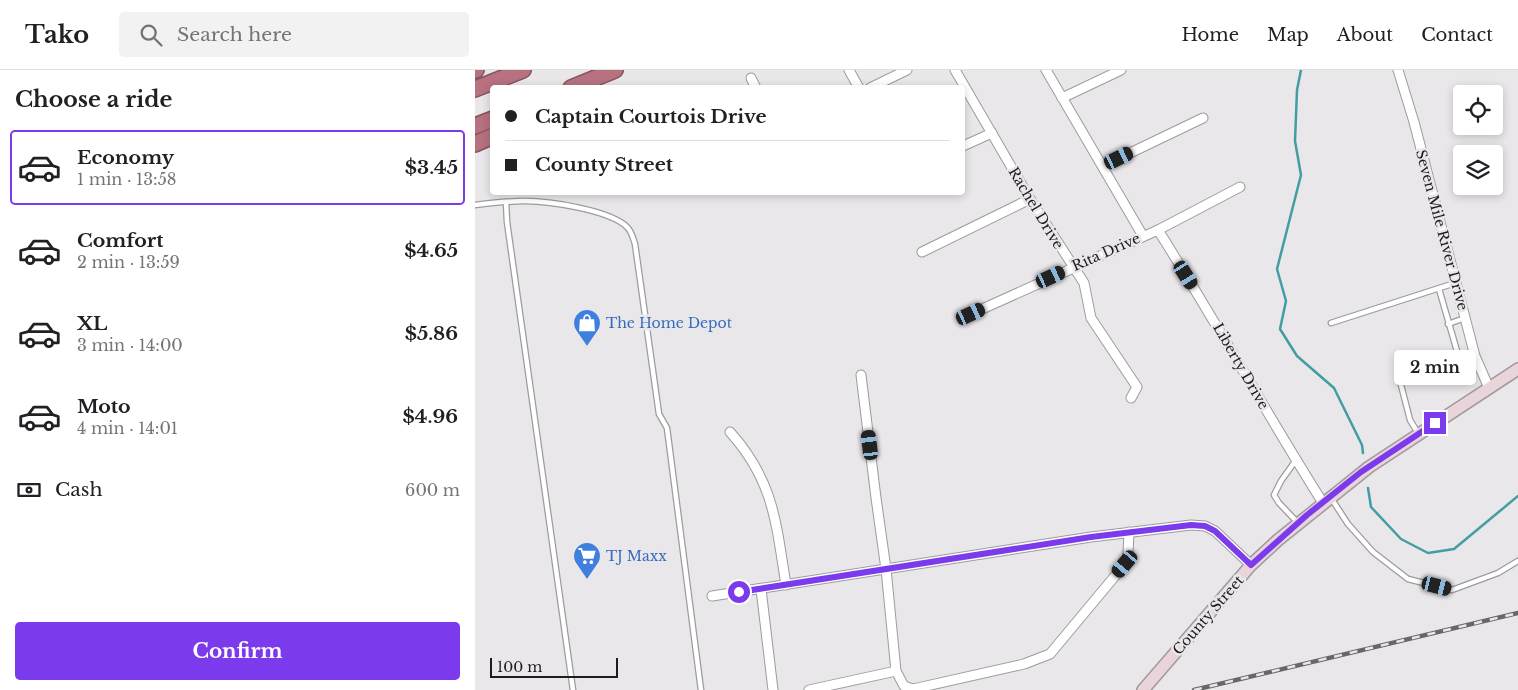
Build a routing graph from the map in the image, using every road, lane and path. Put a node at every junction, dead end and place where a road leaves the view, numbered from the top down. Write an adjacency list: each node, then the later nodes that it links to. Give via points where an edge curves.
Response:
1 (523, 70): 17 (highway)
2 (615, 70): 10 (highway); 11 (highway)
3 (849, 70): 13 (street)
4 (907, 70): 14 (street)
5 (955, 70): 15 (street, Rachel Drive)
6 (1046, 70): 18 (street)
7 (1121, 70): 18 (street)
8 (1398, 70): 35 (street, Seven Mile River Drive)
9 (751, 78): 12 (street)
10 (578, 85)
11 (590, 85)
12 (754, 85)
13 (857, 85)
14 (876, 85)
15 (964, 85)
16 (965, 87): 22 (street, Rachel Drive)
17 (475, 89)
18 (1062, 98): 26 (street)
19 (1203, 118): 26 (street)
20 (490, 120): 21 (highway)
21 (475, 126)
22 (992, 133): 25 (street); 28 (street, Rachel Drive)
23 (490, 137): 24 (highway)
24 (475, 144)
25 (965, 145)
26 (1103, 166): 32 (street)
27 (1240, 187): 31 (street, Rita Drive)
28 (1030, 199): 33 (street); 34 (street, Rachel Drive)
29 (506, 202): 30 (lane); 60 (lane); 61 (lane, via 526,201 587,210 619,221 631,231 659,414 667,428)
30 (475, 205)
31 (1158, 230): 32 (street, Rita Drive); 49 (street, Liberty Drive)
32 (1143, 236): 34 (street, Rita Drive)
33 (922, 252)
34 (1073, 267): 37 (street, Rita Drive); 46 (street, Rachel Drive, via 1084,283 1091,318 1137,387)
35 (1455, 283): 36 (lane); 38 (street, Seven Mile River Drive)
36 (1439, 289): 39 (lane); 40 (lane)
37 (971, 314)
38 (1465, 318): 40 (lane); 41 (street, Seven Mile River Drive)
39 (1331, 323)
40 (1448, 324): 42 (lane)
41 (1475, 356): 42 (lane); 45 (street, Seven Mile River Drive)
42 (1459, 358): 48 (lane, via 1400,381 1410,420)
43 (1518, 369): 45 (main road, County Street)
44 (861, 375): 55 (street)
45 (1489, 388): 48 (main road, County Street)
46 (1131, 398)
47 (730, 432): 56 (street, via 757,468 771,501)
48 (1419, 434): 50 (main road, County Street)
49 (1296, 460): 50 (street, Liberty Drive); 51 (lane, via 1274,495)
50 (1326, 500): 51 (main road, County Street); 53 (lane, via 1373,552 1408,579 1452,590 1498,573)
51 (1298, 523): 54 (main road, County Street)
52 (1129, 532): 54 (street, via 1205,526 1215,531); 55 (street); 59 (street, via 1125,564 1050,654 1024,664 913,689 904,686)
53 (1518, 561)
54 (1251, 565): 64 (main road, County Street)
55 (886, 569): 56 (street); 59 (street)
56 (786, 585): 57 (street)
57 (761, 588): 58 (street); 62 (street)
58 (712, 596)
59 (896, 670): 63 (street)
60 (573, 690)
61 (701, 690)
62 (773, 690)
63 (809, 690)
64 (1143, 690)

